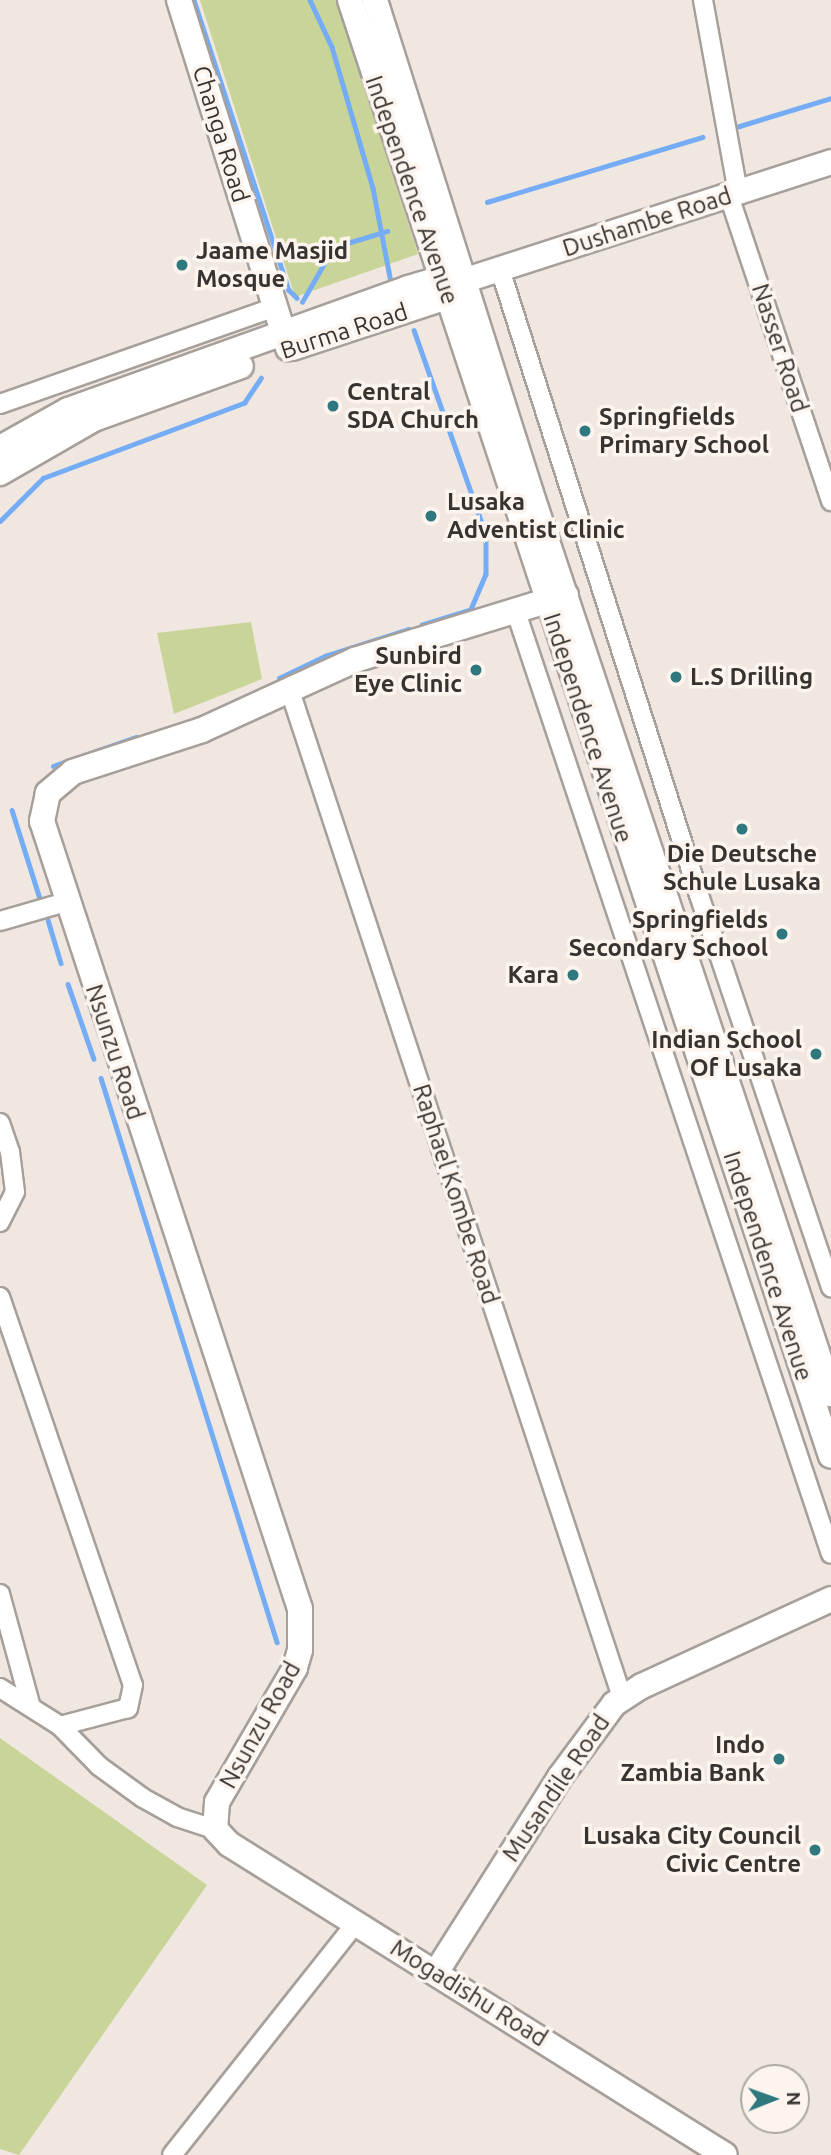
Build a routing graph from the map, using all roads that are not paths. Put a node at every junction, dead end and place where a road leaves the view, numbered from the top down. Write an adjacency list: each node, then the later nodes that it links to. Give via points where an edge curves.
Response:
1 (179, 0): 9 (street, Changa Road)
2 (349, 0): 8 (street, Independence Avenue)
3 (375, 0): 8 (street, Independence Avenue)
4 (703, 0): 6 (street, Nasser Road)
5 (831, 162): 6 (street, Dushambe Road)
6 (734, 194): 7 (street, Dushambe Road); 13 (street, Nasser Road)
7 (500, 269): 8 (street, Dushambe Road); 21 (street, via 699,895)
8 (451, 285): 10 (street, Burma Road, via 408,288); 14 (street, Independence Avenue)
9 (275, 307): 10 (street, Changa Road); 11 (street)
10 (286, 341): 12 (street, Burma Road, via 68,410)
11 (0, 404)
12 (3, 455)
13 (831, 501)
14 (556, 597): 15 (street, Nsunzu Road); 23 (street, Independence Avenue); 24 (street, Independence Avenue)
15 (515, 609): 16 (street, Nsunzu Road, via 355,660); 25 (street)
16 (290, 691): 17 (street, Nsunzu Road, via 202,730 74,772 54,784 43,805 42,821); 29 (street, Raphael Kombe Road)
17 (66, 902): 18 (street); 32 (street, Nsunzu Road, via 300,1609 302,1634 295,1668 217,1802)
18 (0, 921)
19 (0, 1122): 20 (street, via 15,1183)
20 (0, 1222)
21 (831, 1287)
22 (0, 1297): 31 (street, via 133,1685 128,1708)
23 (831, 1394)
24 (831, 1456)
25 (831, 1554)
26 (0, 1594): 30 (street)
27 (831, 1599): 29 (street, Musandile Road)
28 (0, 1688): 30 (street)
29 (622, 1697): 34 (street, Musandile Road, via 560,1777)
30 (31, 1707): 31 (street)
31 (60, 1726): 32 (street, via 110,1776 177,1817)
32 (215, 1829): 33 (street, Mogadishu Road, via 229,1844)
33 (356, 1923): 34 (street, Mogadishu Road); 35 (street)
34 (437, 1970): 36 (street, Mogadishu Road)
35 (172, 2155)
36 (725, 2155)

